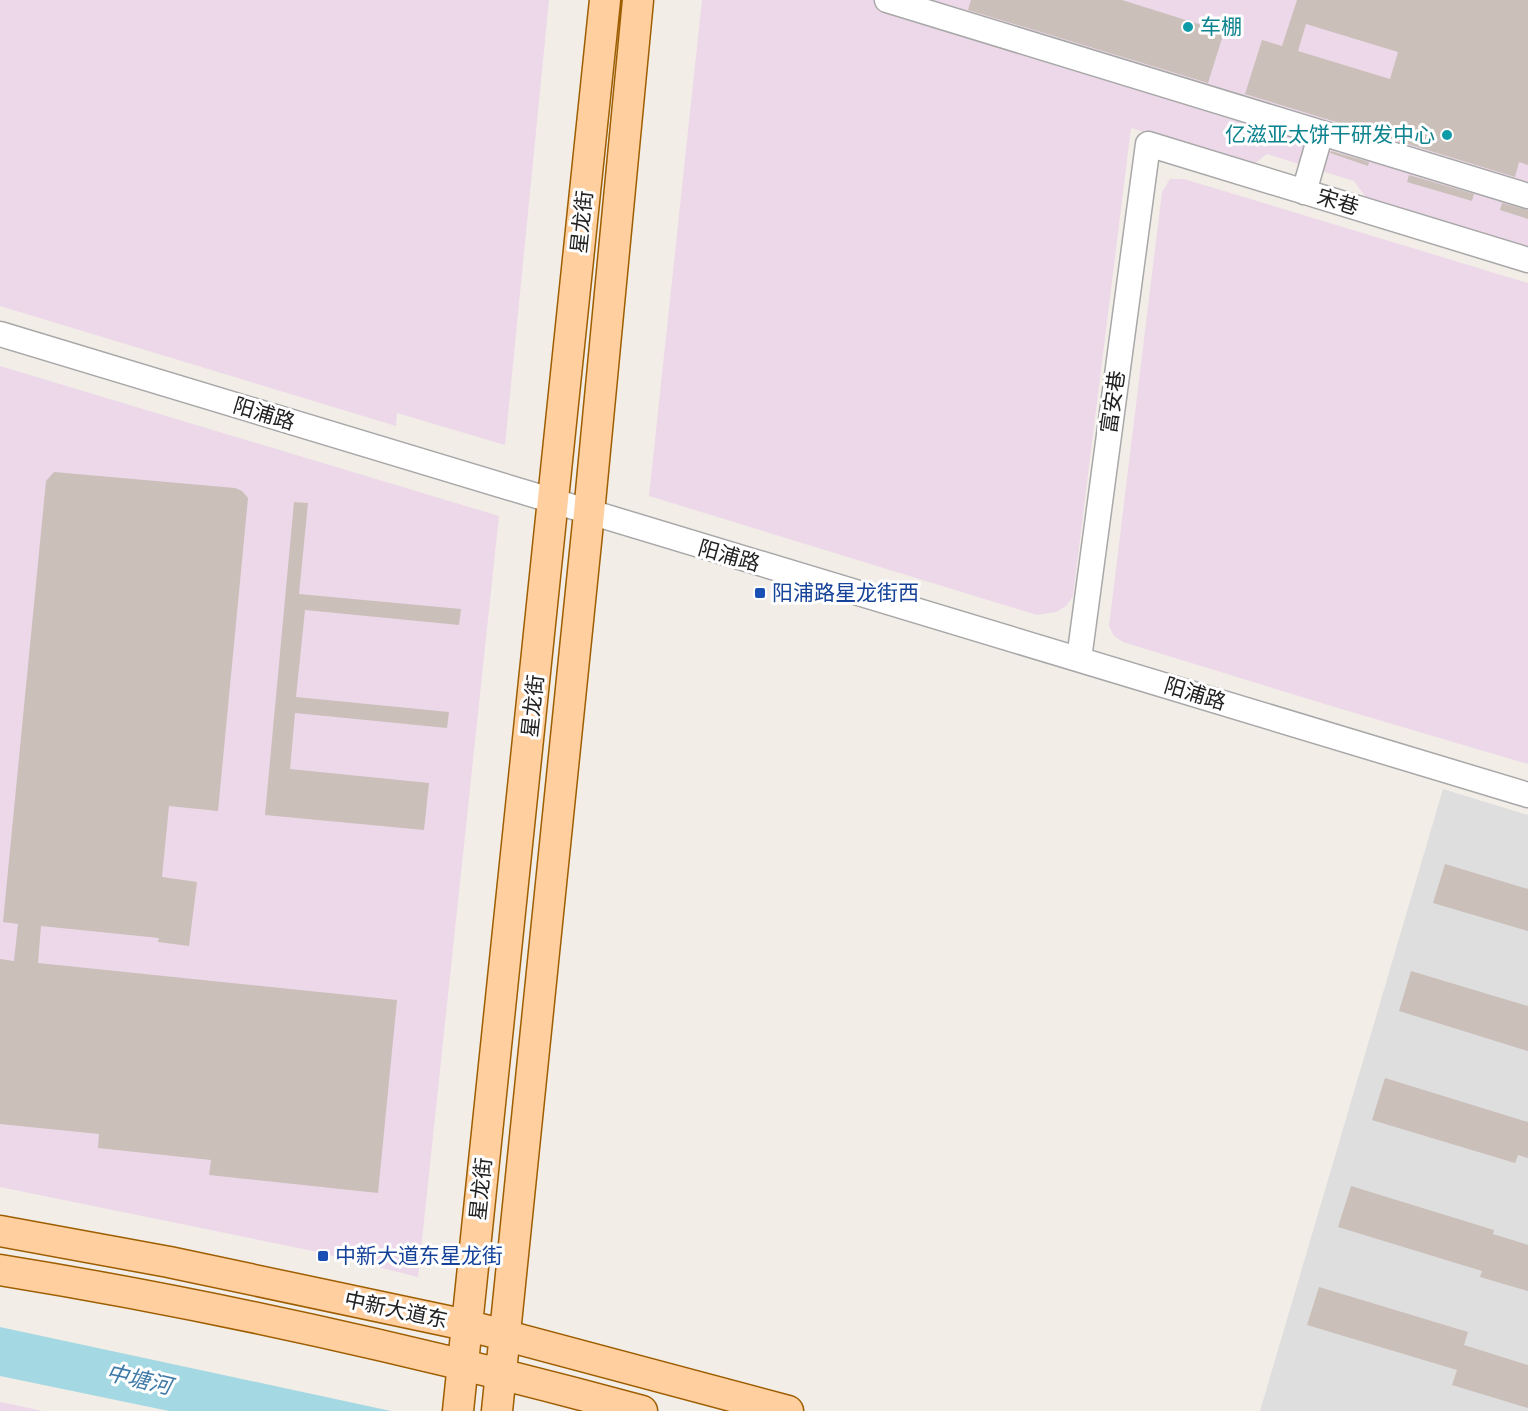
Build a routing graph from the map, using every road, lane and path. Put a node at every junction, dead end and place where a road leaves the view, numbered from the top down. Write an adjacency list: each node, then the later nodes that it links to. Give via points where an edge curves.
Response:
1 (605, 0): 10 (main road, 星龙街)
2 (638, 0): 11 (main road, 星龙街)
3 (887, 0): 4 (street)
4 (1321, 132): 6 (street); 7 (street)
5 (1148, 144): 6 (street, 宋巷); 12 (street, 富安巷)
6 (1304, 192): 8 (street, 宋巷)
7 (1528, 196)
8 (1528, 260)
9 (0, 334): 10 (street, 阳浦路)
10 (554, 502): 11 (street, 阳浦路); 16 (main road, 星龙街)
11 (589, 513): 12 (street, 阳浦路); 17 (main road, 星龙街)
12 (1079, 659): 13 (street, 阳浦路)
13 (1528, 795)
14 (0, 1231): 16 (main road, 中新大道东, via 169,1262)
15 (0, 1270): 18 (main road, 中新大道东, via 295,1326)
16 (466, 1325): 17 (main road, 中新大道东); 18 (main road, 星龙街)
17 (504, 1335): 19 (main road, 星龙街); 23 (main road, 中新大道东)
18 (464, 1364): 19 (main road, 中新大道东); 20 (main road, 星龙街)
19 (501, 1374): 21 (main road, 星龙街); 22 (main road, 中新大道东)
20 (458, 1411)
21 (498, 1411)
22 (642, 1411)
23 (788, 1411)

